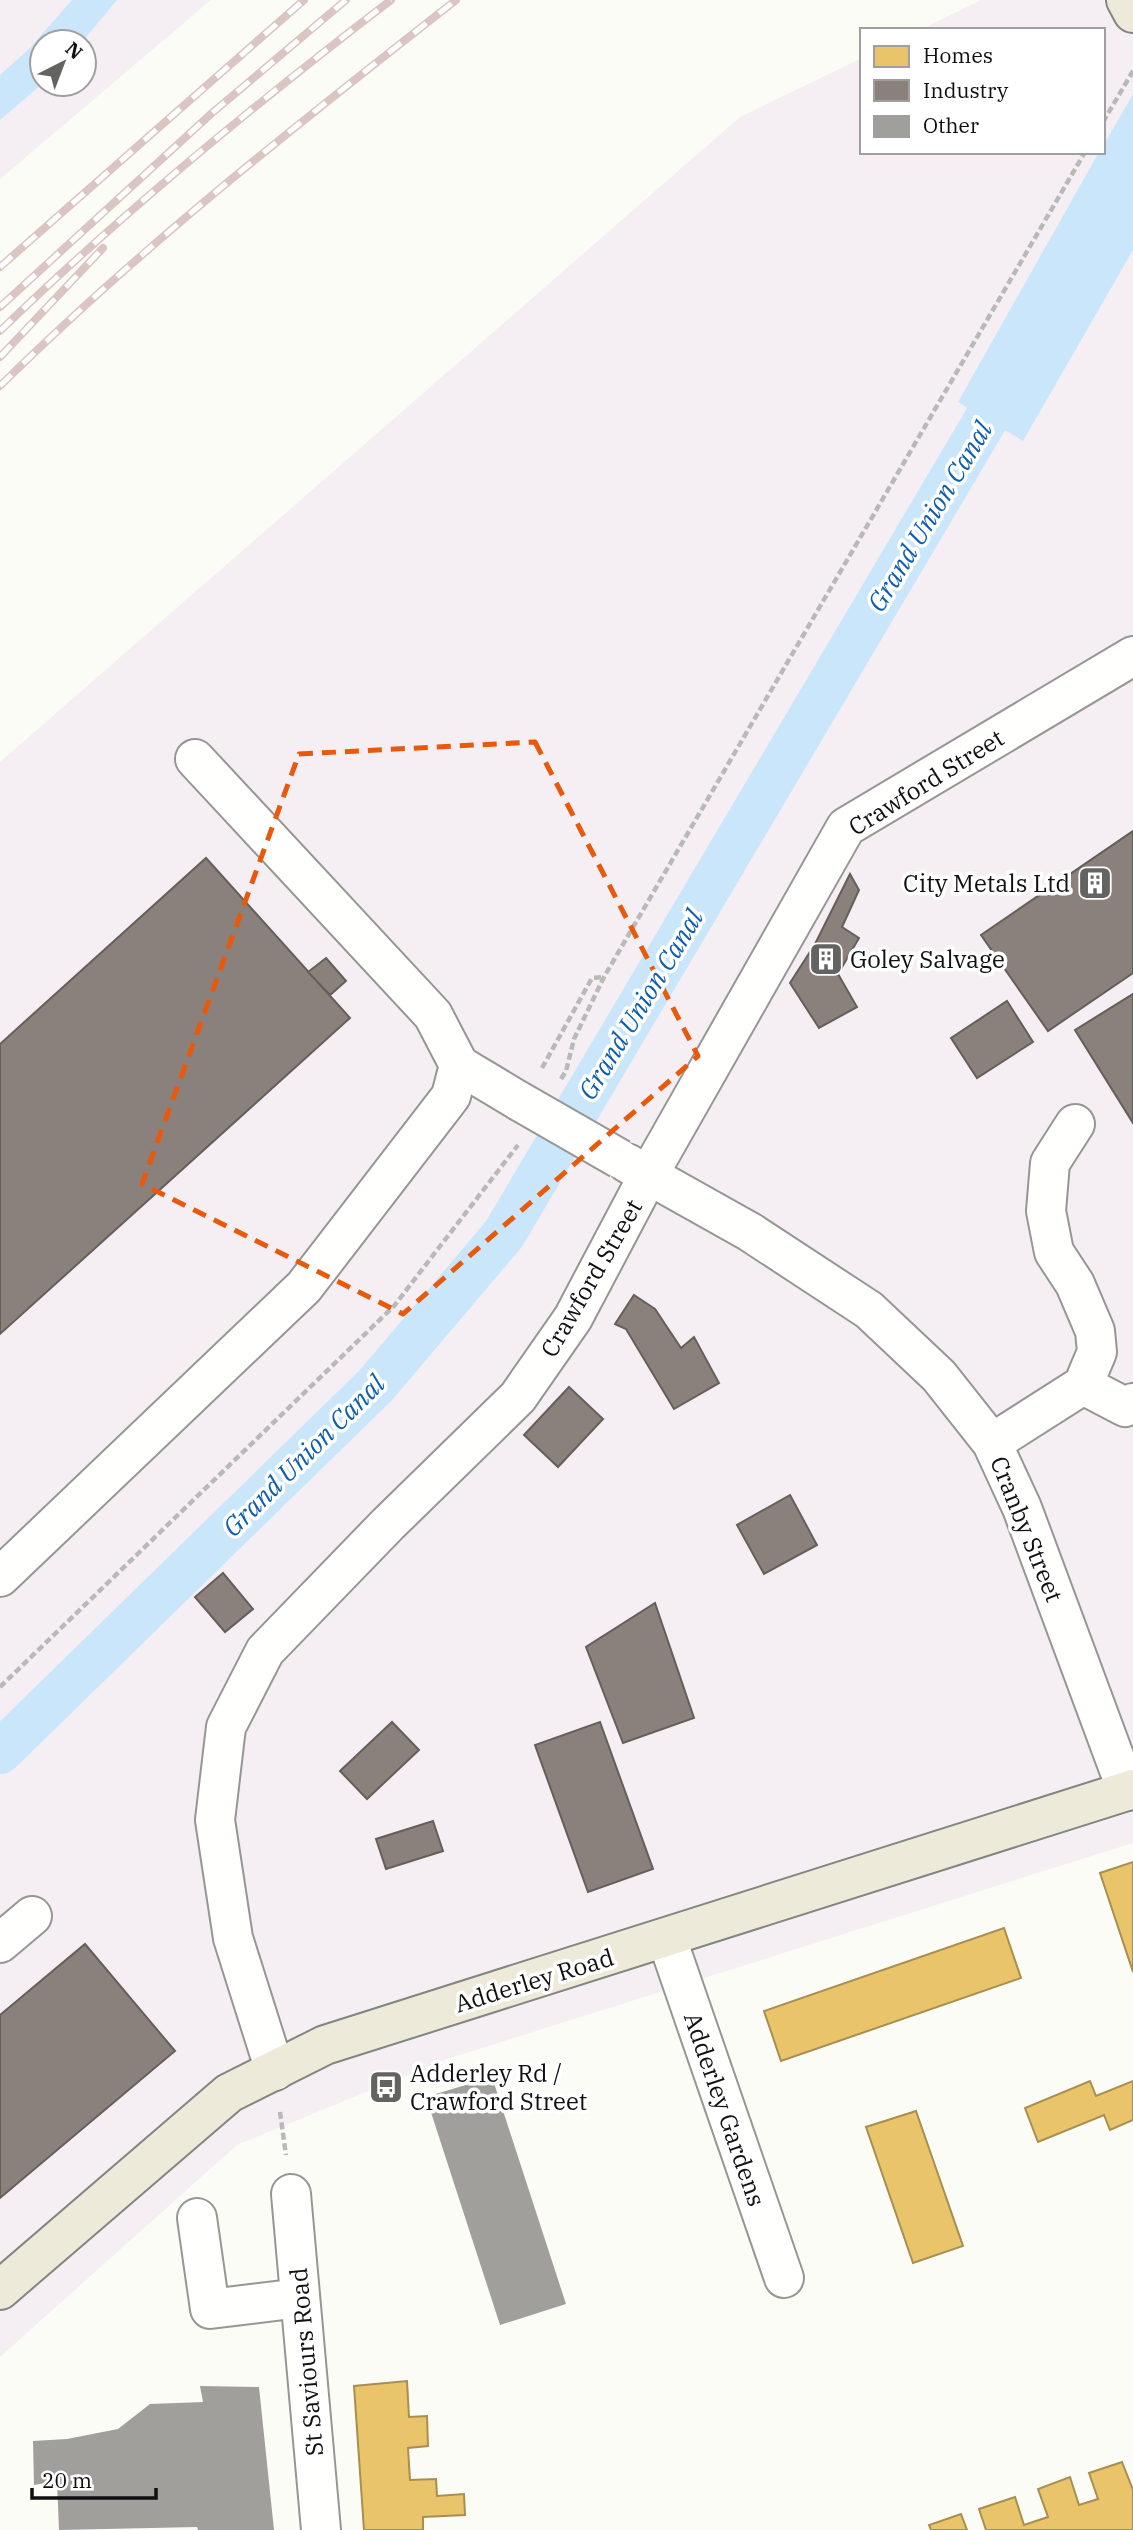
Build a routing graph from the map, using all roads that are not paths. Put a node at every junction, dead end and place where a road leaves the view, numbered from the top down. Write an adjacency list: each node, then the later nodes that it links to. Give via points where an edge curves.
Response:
1 (1126, 0): 2 (main road)
2 (1133, 13)
3 (1133, 656): 7 (street, Crawford Street, via 846,827)
4 (195, 759): 5 (street, via 433,1015)
5 (459, 1065): 7 (street, Cranby Street, bridge, via 525,1114); 11 (street, via 451,1096 304,1287)
6 (1075, 1124): 8 (street, via 1050,1163 1046,1211 1054,1252 1075,1284 1095,1331 1097,1352)
7 (635, 1166): 10 (street, Cranby Street, via 750,1232 869,1310 939,1376); 16 (street, Crawford Street, via 573,1318 518,1397 265,1651 226,1727 215,1820 233,1938)
8 (1083, 1385): 9 (street, via 1125,1407); 10 (street)
9 (1133, 1403)
10 (992, 1443): 12 (street, Cranby Street, via 1022,1508)
11 (0, 1577)
12 (1130, 1790): 14 (main road, Adderley Road)
13 (32, 1916): 15 (street)
14 (667, 1939): 16 (main road, Adderley Road, via 325,2045); 19 (street, Adderley Gardens)
15 (0, 1943)
16 (275, 2071): 20 (main road, Adderley Road, via 229,2093)
17 (291, 2194): 21 (street, St Saviours Road)
18 (197, 2218): 21 (street, via 210,2309)
19 (784, 2278)
20 (0, 2290)
21 (300, 2298): 22 (street, St Saviours Road)
22 (321, 2530)

